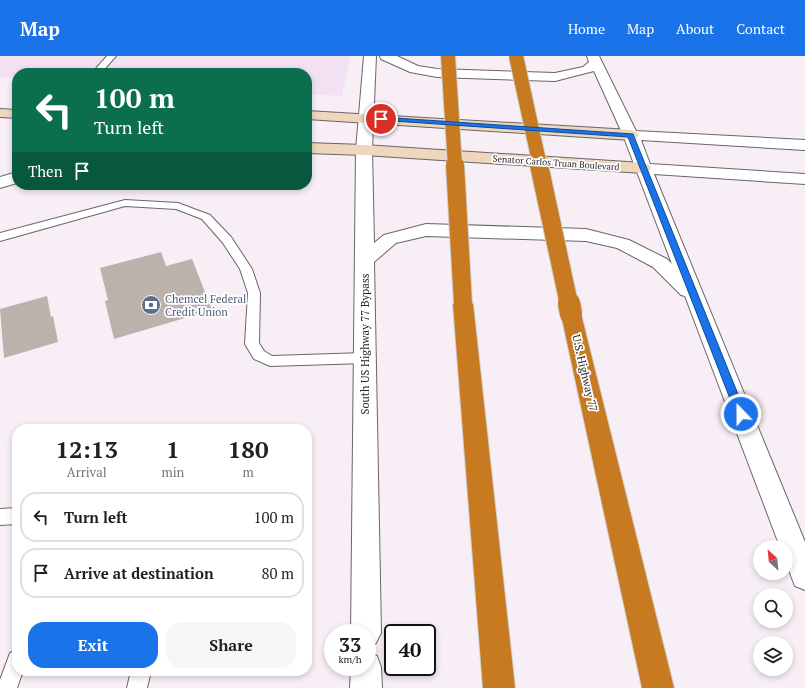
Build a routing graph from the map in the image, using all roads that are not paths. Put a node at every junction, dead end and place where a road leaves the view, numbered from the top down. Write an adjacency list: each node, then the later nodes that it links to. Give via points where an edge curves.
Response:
1 (112, 56): 7 (lane)
2 (370, 56): 11 (street, South US Highway 77 Bypass)
3 (386, 56): 6 (street, via 415,69 437,73 555,77 587,70)
4 (448, 56): 34 (highway, bridge, via 463,304)
5 (516, 56): 35 (highway, U.S. Highway 77, bridge, via 571,314)
6 (595, 59): 12 (street)
7 (101, 68)
8 (0, 113): 9 (main road)
9 (12, 114)
10 (312, 115): 11 (main road)
11 (365, 118): 12 (main road); 15 (street, South US Highway 77 Bypass)
12 (631, 135): 13 (street); 16 (street)
13 (805, 145)
14 (312, 148): 15 (main road, Senator Carlos Truan Boulevard)
15 (364, 150): 16 (main road, Senator Carlos Truan Boulevard); 21 (street, South US Highway 77 Bypass)
16 (643, 168): 18 (street, Senator Carlos Truan Boulevard); 22 (street)
17 (12, 178): 19 (street)
18 (805, 179)
19 (0, 182)
20 (0, 237): 23 (lane, via 125,203 178,206 206,217 227,240 246,269 254,293 252,344 259,355 270,361)
21 (364, 260): 22 (street, via 390,239 426,230 586,235 623,244 660,263); 23 (street, South US Highway 77 Bypass)
22 (694, 297): 26 (street)
23 (365, 358): 27 (street, South US Highway 77 Bypass)
24 (12, 516): 25 (lane)
25 (0, 517)
26 (805, 576)
27 (366, 624)
28 (12, 674): 31 (lane)
29 (140, 676): 32 (lane)
30 (366, 676): 33 (street)
31 (7, 688)
32 (137, 688)
33 (366, 688)
34 (499, 688)
35 (658, 688)

